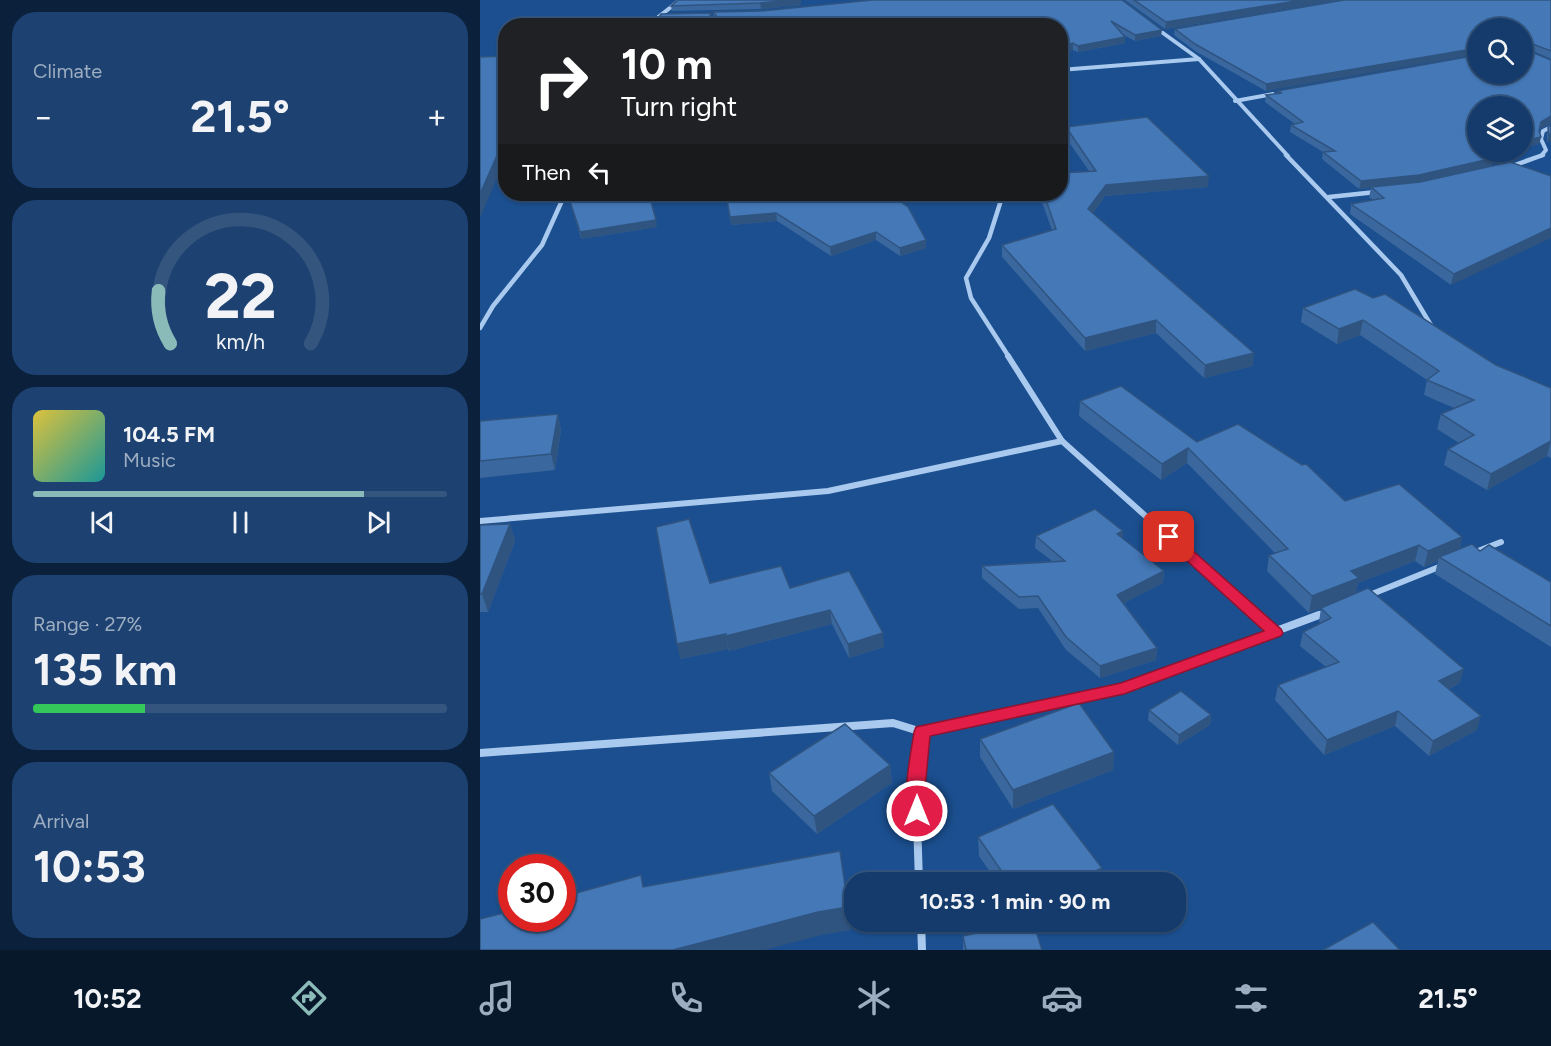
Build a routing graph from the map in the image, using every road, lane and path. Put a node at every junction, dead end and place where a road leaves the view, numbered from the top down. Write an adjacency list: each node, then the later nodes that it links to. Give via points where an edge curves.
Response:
1 (680, 0): 2 (street)
2 (659, 16): 3 (street); 4 (street)
3 (669, 16)
4 (657, 18)
5 (1155, 27): 7 (street)
6 (1175, 31): 7 (street)
7 (1164, 33): 8 (street)
8 (1200, 59): 9 (street); 11 (street)
9 (1068, 69)
10 (1277, 94): 11 (street)
11 (1235, 100): 15 (street)
12 (1551, 127): 13 (street, via 1543,131 1541,139 1546,150 1542,156)
13 (1504, 168)
14 (1384, 191): 15 (street)
15 (1329, 197): 19 (street, via 1401,275 1431,326)
16 (562, 201): 18 (street, via 542,245 516,282 486,312)
17 (1001, 201): 20 (street, via 984,252 966,278 970,298)
18 (480, 328)
19 (1439, 332)
20 (1062, 441): 21 (street, via 828,491); 27 (street)
21 (480, 521)
22 (1501, 542): 23 (street)
23 (1468, 555)
24 (1458, 560): 25 (street)
25 (1361, 598)
26 (1340, 607): 27 (street)
27 (1275, 633): 28 (street, via 1124,688)
28 (922, 732): 29 (street, via 893,723); 30 (street, via 916,789)
29 (480, 753)
30 (919, 872)
31 (921, 932): 32 (street)
32 (922, 950)

